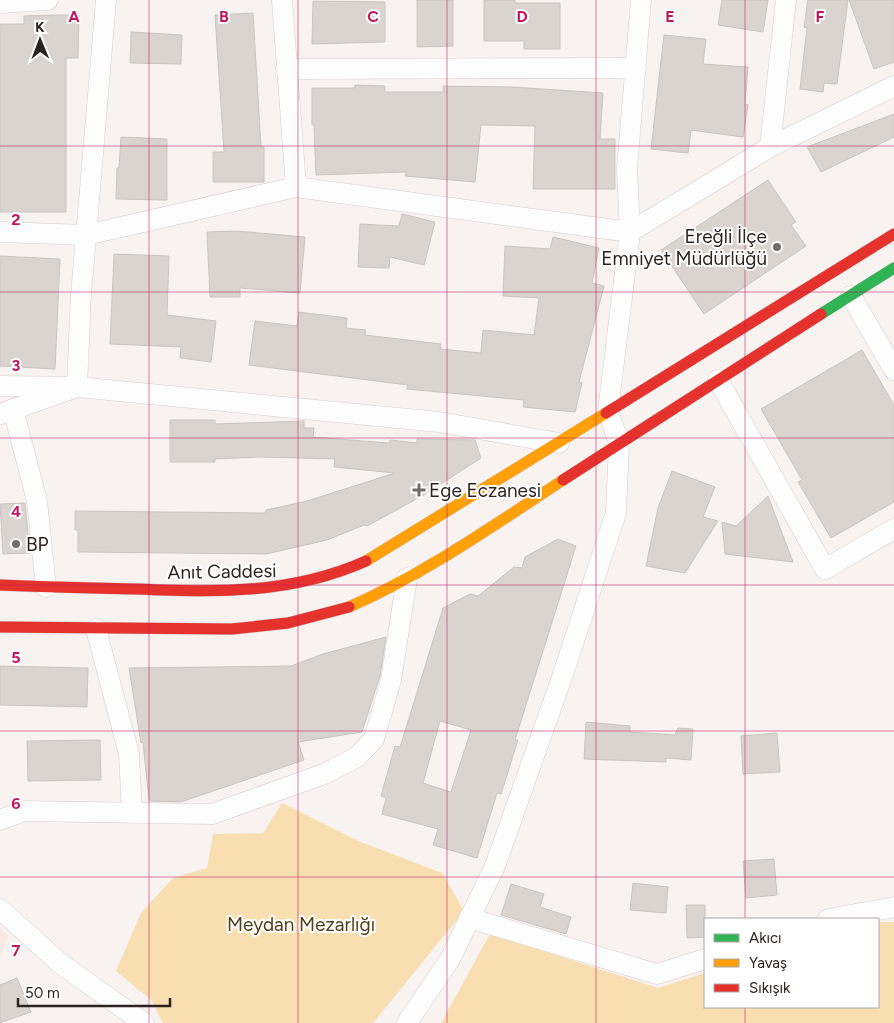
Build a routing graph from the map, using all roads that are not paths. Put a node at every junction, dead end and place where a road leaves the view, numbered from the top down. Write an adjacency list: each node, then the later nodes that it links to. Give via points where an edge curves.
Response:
1 (48, 0): 6 (street)
2 (106, 0): 15 (street)
3 (282, 0): 8 (street)
4 (641, 0): 7 (street)
5 (786, 0): 10 (street)
6 (0, 3)
7 (636, 68): 8 (street); 13 (street, via 627,168)
8 (286, 69): 11 (street)
9 (894, 86): 10 (street)
10 (770, 148): 13 (street)
11 (296, 186): 13 (street); 15 (street)
12 (0, 232): 15 (street)
13 (630, 232): 23 (street)
14 (894, 234): 23 (main road, Anıt Caddesi)
15 (86, 235): 21 (street)
16 (894, 268): 17 (main road)
17 (851, 296): 18 (street); 19 (main road)
18 (894, 370)
19 (718, 380): 25 (main road); 26 (street, via 825,568)
20 (0, 386): 21 (street)
21 (77, 387): 22 (street); 24 (street, via 439,422)
22 (7, 412): 29 (street, via 36,500)
23 (608, 412): 24 (main road, Anıt Caddesi); 25 (street)
24 (559, 443): 29 (main road, Anıt Caddesi, via 367,561 344,573 313,582 250,592)
25 (619, 443): 27 (main road); 36 (street, via 616,513 495,866)
26 (894, 529)
27 (407, 578): 31 (main road, via 347,608 279,624 232,629); 32 (street, via 391,680 374,739 357,757 324,774 212,814)
28 (0, 585): 29 (main road, Anıt Caddesi)
29 (46, 587)
30 (0, 627): 31 (main road)
31 (96, 628): 32 (street, via 129,754)
32 (132, 812): 33 (street, via 24,811)
33 (0, 820)
34 (894, 907): 37 (street)
35 (0, 909): 39 (street, via 60,964)
36 (469, 918): 38 (street, via 657,974); 40 (street, via 450,959)
37 (834, 918)
38 (704, 958)
39 (144, 1023)
40 (407, 1023)

